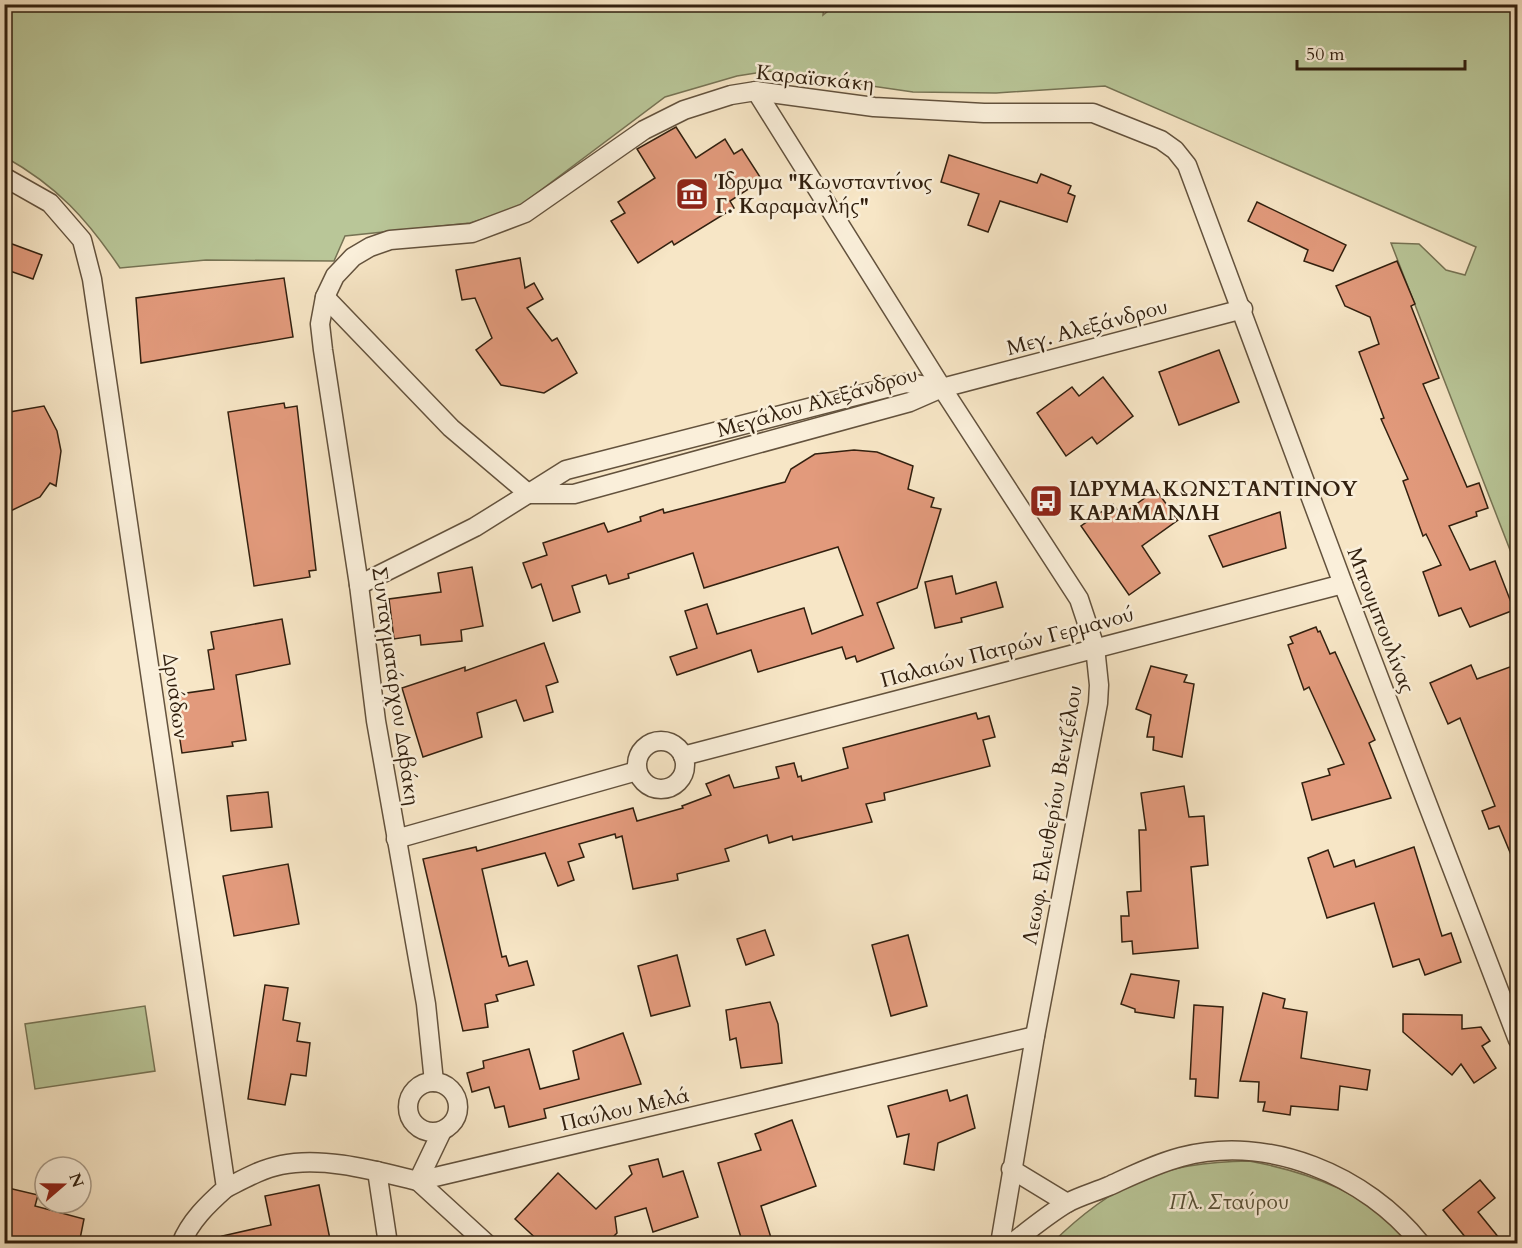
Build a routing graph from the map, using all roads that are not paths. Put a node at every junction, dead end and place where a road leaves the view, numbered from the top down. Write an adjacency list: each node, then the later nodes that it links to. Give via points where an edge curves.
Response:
1 (756, 91): 2 (street, Καραϊσκάκη, via 874,107 1093,113 1161,140); 4 (street, Καραϊσκάκη, via 671,115 525,213 472,233 390,240 370,247 353,257 335,276); 6 (street, Λεωφ. Ελευθερίου Βενιζέλου)
2 (1175, 150): 5 (street, Μπουμπουλίνας, via 1188,165)
3 (4, 177): 21 (street, Δρυάδων, via 50,203 82,240 92,279)
4 (325, 297): 7 (street, via 451,428); 9 (street, Συνταγματάρχου Δαβάκη, via 320,324)
5 (1243, 309): 6 (street, Μεγ. Αλεξάνδρου); 8 (street, Μπουμπουλίνας)
6 (942, 388): 7 (street, Μεγάλου Αλεξάνδρου, via 910,402 574,494); 7 (street, Μεγάλου Αλεξάνδρου, via 906,382 566,470); 10 (street, Λεωφ. Ελευθερίου Βενιζέλου, via 1079,599)
7 (529, 494): 9 (street, Μεγάλου Αλεξάνδρου, via 475,527)
8 (1343, 584): 10 (street, Παλαιών Πατρών Γερμανού); 15 (street, Μπουμπουλίνας)
9 (359, 585): 13 (street, Συνταγματάρχου Δαβάκη)
10 (1095, 647): 11 (street, Παλαιών Πατρών Γερμανού); 14 (street, Λεωφ. Ελευθερίου Βενιζέλου, via 1098,703)
11 (683, 756): 12 (street, via 673,744 657,741 644,748); 12 (street, via 681,779 669,788 653,788)
12 (637, 771): 13 (street)
13 (396, 839): 16 (street, Συνταγματάρχου Δαβάκη, via 426,1004)
14 (1035, 1036): 18 (street, Λεωφ. Ελευθερίου Βενιζέλου); 20 (street, Παύλου Μελά)
15 (1518, 1040)
16 (434, 1082): 17 (street, via 445,1085 458,1103 457,1115); 17 (street, via 416,1088 407,1106 409,1116 422,1130)
17 (442, 1131): 20 (street)
18 (1011, 1169): 22 (street); 26 (street, Λεωφ. Ελευθερίου Βενιζέλου)
19 (377, 1171): 20 (street, Παύλου Μελά); 21 (street, Παύλου Μελά, via 314,1162 283,1165 256,1172); 24 (street)
20 (418, 1181): 25 (street)
21 (226, 1188): 23 (street, via 208,1203)
22 (1067, 1203): 27 (street); 28 (street, via 1146,1167 1183,1156 1249,1152 1293,1159 1332,1173 1368,1193 1407,1226)
23 (181, 1244)
24 (388, 1244)
25 (487, 1244)
26 (1000, 1244)
27 (1011, 1244)
28 (1421, 1244)

